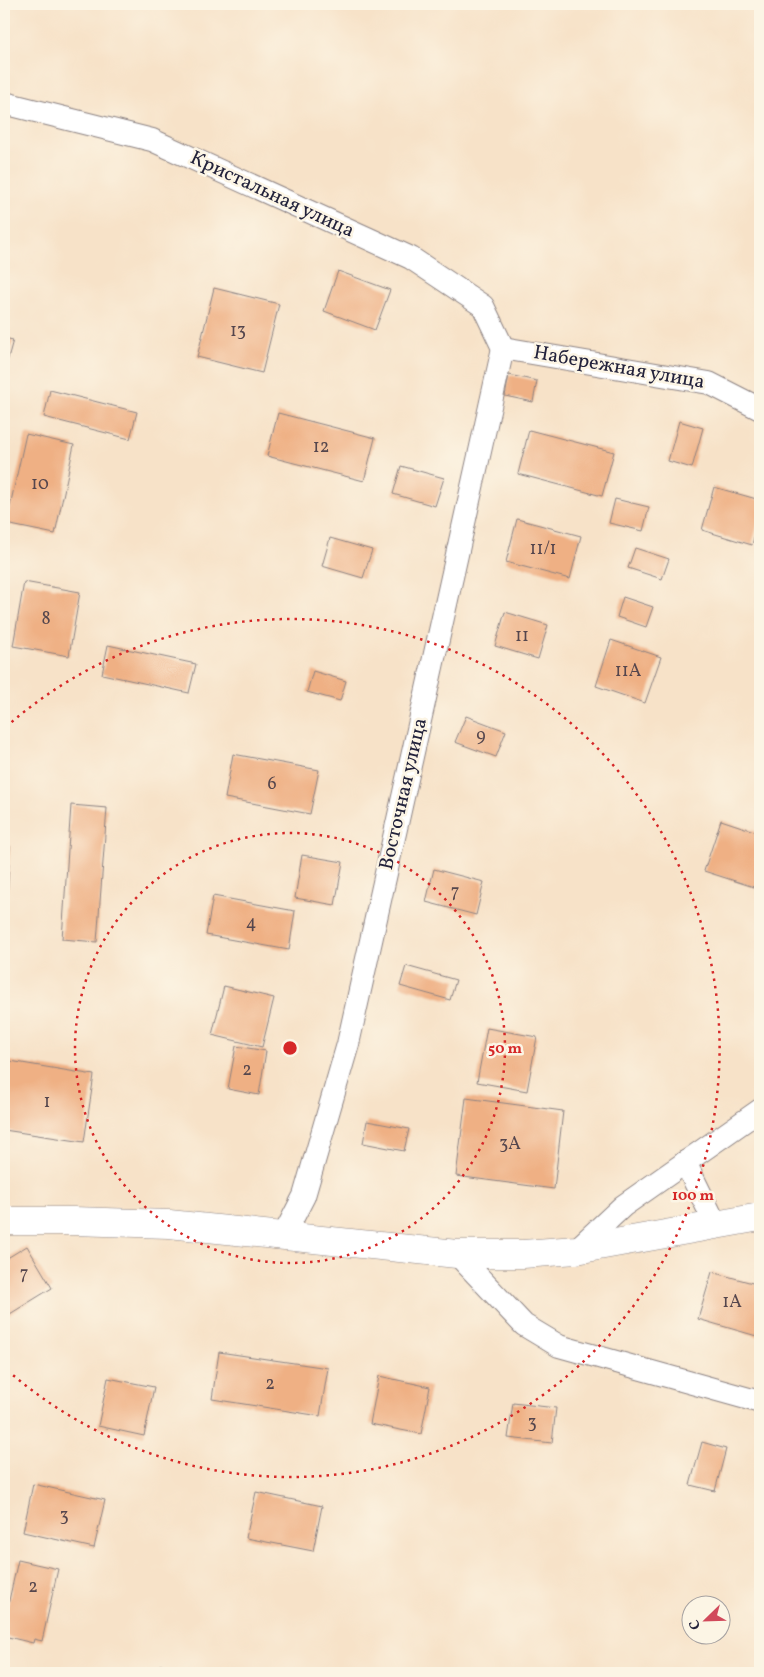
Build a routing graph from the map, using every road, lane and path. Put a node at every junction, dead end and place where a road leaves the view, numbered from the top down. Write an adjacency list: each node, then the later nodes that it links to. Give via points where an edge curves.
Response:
1 (4, 103): 2 (street, Кристальная улица, via 152,140 411,258 484,306)
2 (503, 348): 3 (street, Набережная улица, via 709,383); 9 (street, Восточная улица, via 348,1044 304,1196)
3 (760, 409)
4 (760, 1110): 5 (street)
5 (685, 1162): 8 (street); 10 (street, via 623,1206)
6 (760, 1217): 8 (street)
7 (4, 1221): 9 (street, via 169,1224)
8 (716, 1225): 10 (street)
9 (284, 1235): 11 (street)
10 (576, 1250): 11 (street)
11 (457, 1254): 12 (street, via 524,1325 560,1346)
12 (760, 1402)

